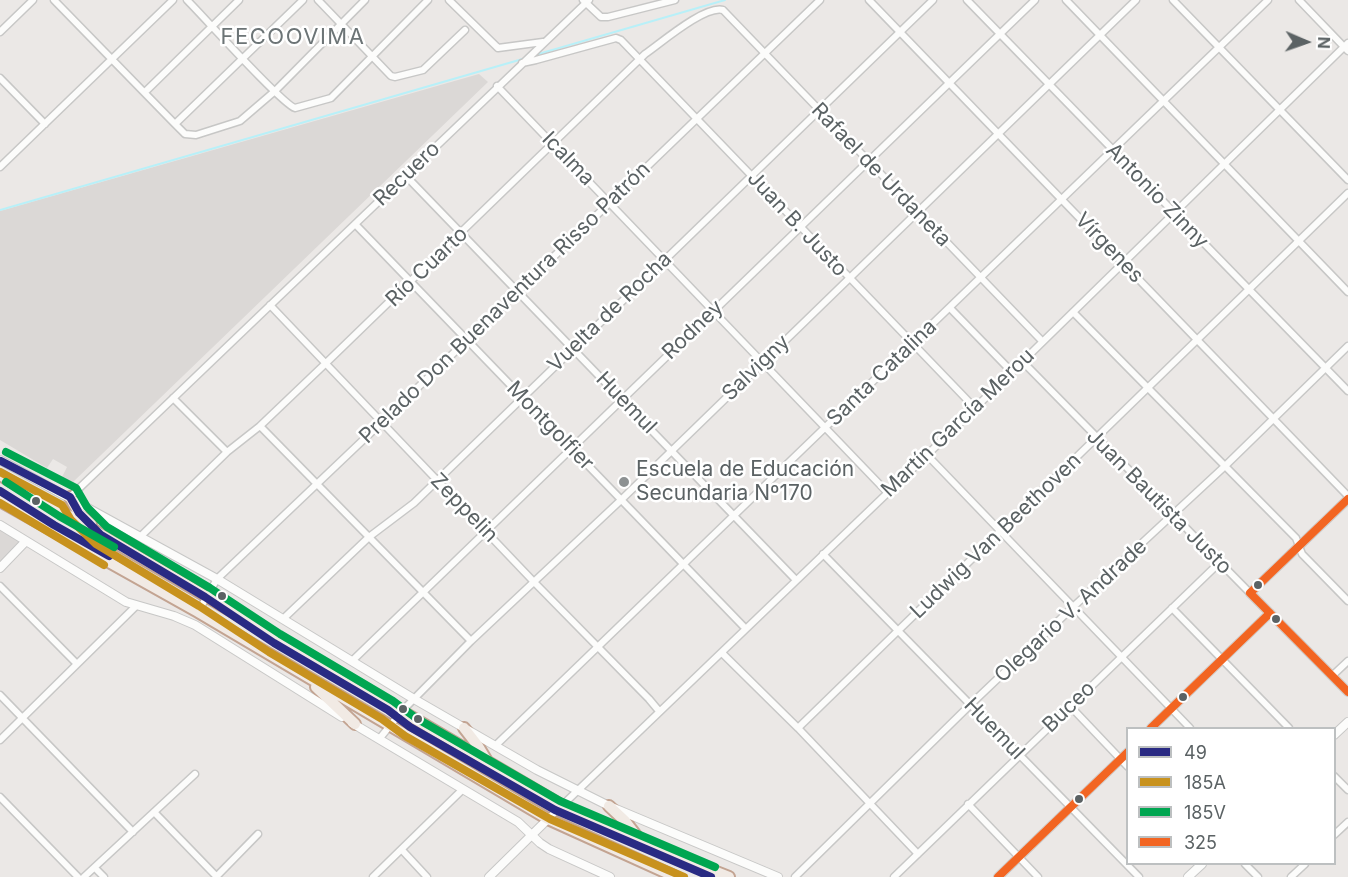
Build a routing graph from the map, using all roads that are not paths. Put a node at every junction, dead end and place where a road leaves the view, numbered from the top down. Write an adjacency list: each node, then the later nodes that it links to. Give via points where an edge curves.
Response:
1 (33, 0): 27 (street)
2 (54, 0): 38 (street)
3 (173, 0): 38 (street)
4 (187, 0): 25 (street)
5 (239, 0): 25 (street)
6 (303, 0): 36 (street)
7 (318, 0): 24 (street)
8 (365, 0): 24 (street)
9 (428, 0): 35 (street)
10 (449, 0): 31 (street, via 498,48)
11 (675, 0): 22 (street, via 608,17 601,17)
12 (820, 0): 34 (street, Prelado Don Buenaventura Risso Patrón)
13 (869, 0): 28 (street, Vírgenes)
14 (933, 0): 28 (street, Vuelta de Rocha)
15 (967, 0): 29 (street, Antonio Zinny)
16 (1035, 0): 29 (street, Rodney)
17 (1066, 0): 30 (street)
18 (1136, 0): 30 (street, Salvigny)
19 (1173, 0): 33 (street)
20 (1268, 0): 33 (street, Santa Catalina)
21 (1299, 0): 32 (street)
22 (586, 1): 31 (street, Recuero)
23 (720, 8): 34 (street, Rafael de Urdaneta); 37 (street, Río Cuarto, via 701,15)
24 (341, 24): 35 (street); 44 (street)
25 (212, 26): 36 (street); 45 (street)
26 (465, 30): 35 (street, via 423,70 391,76)
27 (0, 32)
28 (899, 32): 41 (street, Vírgenes); 47 (street, Vuelta de Rocha)
29 (1000, 34): 41 (street, Rodney); 42 (street, Antonio Zinny)
30 (1099, 36): 42 (street, Salvigny); 46 (street)
31 (543, 42): 39 (street, Recuero)
32 (1347, 47): 48 (street, Martín García Merou)
33 (1218, 48): 46 (street, Santa Catalina); 48 (street)
34 (763, 53): 47 (street, Rafael de Urdaneta); 49 (street, Prelado Don Buenaventura Risso Patrón)
35 (373, 56): 44 (street, via 331,98 295,108)
36 (243, 59): 44 (street); 51 (street)
37 (639, 59): 39 (street, Juan B. Justo, via 616,38); 49 (street, Juan B. Justo); 53 (street, Río Cuarto)
38 (112, 60): 45 (street); 50 (street)
39 (522, 63): 43 (street, Recuero)
40 (0, 78): 50 (street)
41 (948, 84): 52 (street, Vírgenes); 55 (street, Rodney)
42 (1048, 84): 52 (street, Salvigny); 54 (street, Antonio Zinny)
43 (497, 86): 53 (street, Icalma); 58 (street, Recuero)
44 (275, 91): 51 (street, via 235,124 196,135 185,134)
45 (145, 92): 51 (street)
46 (1162, 101): 54 (street, Santa Catalina); 56 (street)
47 (819, 110): 55 (street, Rafael de Urdaneta); 59 (street, Vuelta de Rocha)
48 (1280, 110): 56 (street, Martín García Merou); 60 (street)
49 (696, 119): 59 (street, Juan B. Justo); 63 (street, Prelado Don Buenaventura Risso Patrón)
50 (45, 124): 57 (street)
51 (175, 124)
52 (998, 134): 62 (street, Vírgenes); 64 (street, Salvigny)
53 (553, 144): 63 (street, Icalma); 68 (street, Río Cuarto)
54 (1112, 149): 62 (street, Santa Catalina); 65 (street, Antonio Zinny)
55 (868, 162): 64 (street, Rafael de Urdaneta); 67 (street, Rodney)
56 (1224, 165): 65 (street, Martín García Merou); 69 (street)
57 (0, 168)
58 (405, 175): 66 (street, Recuero); 68 (street, Huemul)
59 (752, 176): 67 (street, Juan B. Justo); 70 (street, Vuelta de Rocha)
60 (1348, 180)
61 (1348, 193): 69 (street, Ludwig Van Beethoven)
62 (1061, 198): 71 (street, Vírgenes); 73 (street, Santa Catalina)
63 (609, 202): 70 (street, Icalma); 75 (street, Prelado Don Buenaventura Risso Patrón)
64 (918, 212): 72 (street, Salvigny); 73 (street, Rafael de Urdaneta)
65 (1174, 213): 71 (street, Martín García Merou); 76 (street, Antonio Zinny)
66 (355, 224): 74 (street, Montgolfier); 78 (street, Recuero)
67 (801, 226): 72 (street, Juan B. Justo); 80 (street, Rodney)
68 (462, 233): 74 (street, Río Cuarto); 75 (street, Huemul)
69 (1299, 242): 76 (street, Ludwig Van Beethoven); 77 (street)
70 (665, 260): 80 (street, Icalma); 87 (street, Vuelta de Rocha)
71 (1123, 263): 81 (street, Martín García Merou); 83 (street, Vírgenes)
72 (848, 278): 85 (street, Juan B. Justo); 89 (street, Salvigny)
73 (980, 279): 79 (street, Santa Catalina); 84 (street, Rafael de Urdaneta)
74 (411, 282): 82 (street, Montgolfier); 90 (street, Río Cuarto)
75 (517, 291): 82 (street, Prelado Don Buenaventura Risso Patrón); 87 (street, Huemul)
76 (1249, 291): 83 (street, Ludwig Van Beethoven); 91 (street, Antonio Zinny)
77 (1348, 292)
78 (270, 305): 90 (street, Zeppelin); 95 (street, Recuero)
79 (950, 308): 85 (street, Santa Catalina); 92 (street)
80 (713, 311): 89 (street, Icalma); 97 (street, Rodney)
81 (1073, 312): 84 (street, Martín García Merou); 93 (street)
82 (467, 340): 96 (street, Montgolfier); 100 (street, Prelado Don Buenaventura Risso Patrón)
83 (1198, 340): 93 (street, Ludwig Van Beethoven); 99 (street, Vírgenes)
84 (1042, 341): 88 (street, Martín García Merou)
85 (911, 344): 98 (street, Juan B. Justo); 102 (street, Santa Catalina)
86 (1348, 346): 91 (street, Olegario V. Andrade)
87 (573, 348): 96 (street, Vuelta de Rocha); 97 (street, Huemul)
88 (1022, 361): 92 (street, Martín García Merou); 103 (street, Juan Bautista Justo)
89 (762, 362): 102 (street, Icalma); 105 (street, Salvigny)
90 (326, 364): 100 (street, Zeppelin); 101 (street, Río Cuarto)
91 (1326, 368): 94 (street, Antonio Zinny); 99 (street, Olegario V. Andrade)
92 (1011, 371): 98 (street, Martín García Merou)
93 (1148, 389): 103 (street, Ludwig Van Beethoven); 109 (street)
94 (1348, 391)
95 (173, 398): 106 (street); 114 (street, Recuero)
96 (522, 398): 104 (street, Montgolfier); 111 (street, Vuelta de Rocha)
97 (622, 399): 104 (street, Rodney); 105 (street, Huemul)
98 (974, 407): 107 (street, Martín García Merou)
99 (1275, 419): 109 (street, Olegario V. Andrade); 115 (street, Vírgenes)
100 (382, 422): 111 (street, Zeppelin); 112 (street, Prelado Don Buenaventura Risso Patrón)
101 (260, 426): 106 (street, Río Cuarto); 112 (street)
102 (825, 427): 113 (street, Icalma); 118 (street, Santa Catalina)
103 (1096, 439): 119 (street, Juan Bautista Justo); 122 (street, Ludwig Van Beethoven)
104 (572, 448): 116 (street, Montgolfier); 121 (street, Rodney)
105 (670, 450): 116 (street, Salvigny); 118 (street, Huemul)
106 (227, 452): 124 (street, Río Cuarto)
107 (927, 454): 113 (street, Martín García Merou); 122 (street)
108 (0, 460): 114 (street)
109 (1224, 467): 119 (street, Olegario V. Andrade); 127 (street, via 1296,538)
110 (0, 475): 123 (highway)
111 (437, 480): 121 (street, Zeppelin); 125 (street, Vuelta de Rocha)
112 (316, 484): 125 (street); 132 (street, Prelado Don Buenaventura Risso Patrón)
113 (887, 492): 128 (street, Martín García Merou)
114 (70, 497): 123 (highway, via 79,513); 124 (street)
115 (1348, 498): 127 (street)
116 (621, 500): 130 (street, Montgolfier); 134 (street, Salvigny)
117 (0, 501): 143 (highway)
118 (735, 515): 130 (street, Santa Catalina); 133 (street, Huemul)
119 (1173, 516): 129 (street, Juan Bautista Justo); 141 (street, Olegario V. Andrade)
120 (0, 525): 126 (street)
121 (487, 531): 134 (street, Zeppelin); 136 (street, Rodney)
122 (1001, 532): 141 (street); 147 (street, Ludwig Van Beethoven)
123 (101, 535): 138 (highway)
124 (141, 536): 132 (street)
125 (369, 537): 136 (street); 145 (street, Vuelta de Rocha)
126 (25, 542): 131 (street); 140 (street)
127 (1299, 547): 137 (street); 139 (street)
128 (823, 554): 133 (street, Martín García Merou); 147 (street, Huemul)
129 (1219, 563): 137 (street, Juan Bautista Justo); 142 (street, Buceo)
130 (684, 566): 146 (street, Montgolfier); 149 (street, Santa Catalina)
131 (0, 568)
132 (217, 579): 138 (street, Prelado Don Buenaventura Risso Patrón); 145 (street)
133 (796, 580): 146 (street, Martín García Merou)
134 (534, 582): 148 (street, Salvigny); 149 (street, Zeppelin)
135 (0, 586): 155 (street)
136 (422, 593): 148 (street); 153 (street, Rodney)
137 (1250, 593): 144 (street, Juan Bautista Justo)
138 (205, 597): 143 (street, Prelado Don Buenaventura Risso Patrón); 164 (highway)
139 (1348, 601)
140 (136, 606): 155 (street); 168 (street, via 195,626)
141 (1073, 607): 151 (street); 161 (street, Olegario V. Andrade)
142 (1172, 608): 151 (street, Buceo); 152 (street)
143 (198, 612): 156 (highway)
144 (1270, 613): 152 (street); 157 (street, Juan Bautista Justo)
145 (283, 619): 153 (street)
146 (745, 628): 150 (street, Martín García Merou)
147 (899, 631): 161 (street, Huemul); 174 (street, Ludwig Van Beethoven)
148 (471, 641): 160 (street, Salvigny)
149 (599, 647): 165 (street, Zeppelin); 178 (street, Santa Catalina)
150 (722, 652): 165 (street, Martín García Merou); 174 (street)
151 (1122, 657): 162 (street, Buceo); 163 (street)
152 (1221, 660): 163 (street); 172 (street)
153 (352, 661): 160 (street)
154 (1348, 661): 157 (street)
155 (77, 664): 166 (street)
156 (303, 674): 168 (highway); 169 (highway)
157 (1332, 676): 158 (street, Juan Bautista Justo)
158 (1348, 692)
159 (0, 695): 166 (street)
160 (414, 699): 164 (street, Salvigny); 173 (street)
161 (970, 705): 180 (street, Huemul); 192 (street, Olegario V. Andrade)
162 (1071, 707): 180 (street, Buceo); 181 (street)
163 (1171, 709): 170 (street); 171 (street)
164 (402, 711): 169 (street, Salvigny); 182 (highway)
165 (659, 711): 188 (street, Martín García Merou)
166 (22, 718): 177 (street); 198 (street)
167 (1348, 722): 175 (street)
168 (355, 724): 176 (street)
169 (389, 726): 176 (street, Salvigny); 196 (highway)
170 (1153, 727)
171 (1188, 727)
172 (1286, 727)
173 (464, 728): 178 (street); 182 (highway)
174 (798, 728): 192 (street)
175 (1336, 734)
176 (380, 738): 186 (street)
177 (0, 740)
178 (495, 746): 188 (street)
179 (1126, 754): 181 (street)
180 (1019, 755): 190 (street, Buceo); 194 (street, Huemul)
181 (1120, 759): 183 (street); 194 (street)
182 (487, 762): 191 (highway)
183 (1126, 765)
184 (195, 774): 195 (street)
185 (1336, 777): 187 (street)
186 (462, 790): 201 (street, via 518,822); 203 (street)
187 (1348, 790)
188 (577, 791): 191 (street, Martín García Merou); 193 (street)
189 (0, 797): 212 (street)
190 (968, 804): 204 (street, Buceo); 205 (street)
191 (561, 805): 196 (street, Martín García Merou); 202 (highway)
192 (870, 805): 204 (street); 223 (street, Olegario V. Andrade)
193 (609, 806): 202 (highway); 222 (street)
194 (1070, 808): 205 (street); 206 (street, Huemul)
195 (154, 812): 198 (street); 215 (street)
196 (548, 819): 201 (street, Martín García Merou); 220 (highway)
197 (1348, 822): 200 (street)
198 (133, 832): 211 (street)
199 (258, 834): 215 (street)
200 (1336, 834)
201 (532, 836): 218 (street, Martín García Merou); 219 (street, via 564,857)
202 (643, 843): 221 (highway)
203 (402, 850): 216 (street); 217 (street)
204 (918, 854): 224 (street, Buceo)
205 (1018, 856): 225 (street); 226 (street)
206 (1126, 864)
207 (1127, 865): 227 (street, Huemul)
208 (1201, 865): 228 (street)
209 (1246, 865): 229 (street)
210 (1304, 865): 230 (street)
211 (95, 868): 213 (street); 214 (street)
212 (78, 877)
213 (84, 877)
214 (104, 877)
215 (216, 877)
216 (373, 877)
217 (428, 877)
218 (489, 877)
219 (610, 877)
220 (676, 877)
221 (729, 877)
222 (778, 877)
223 (795, 877)
224 (894, 877)
225 (998, 877)
226 (1038, 877)
227 (1139, 877)
228 (1188, 877)
229 (1258, 877)
230 (1291, 877)

